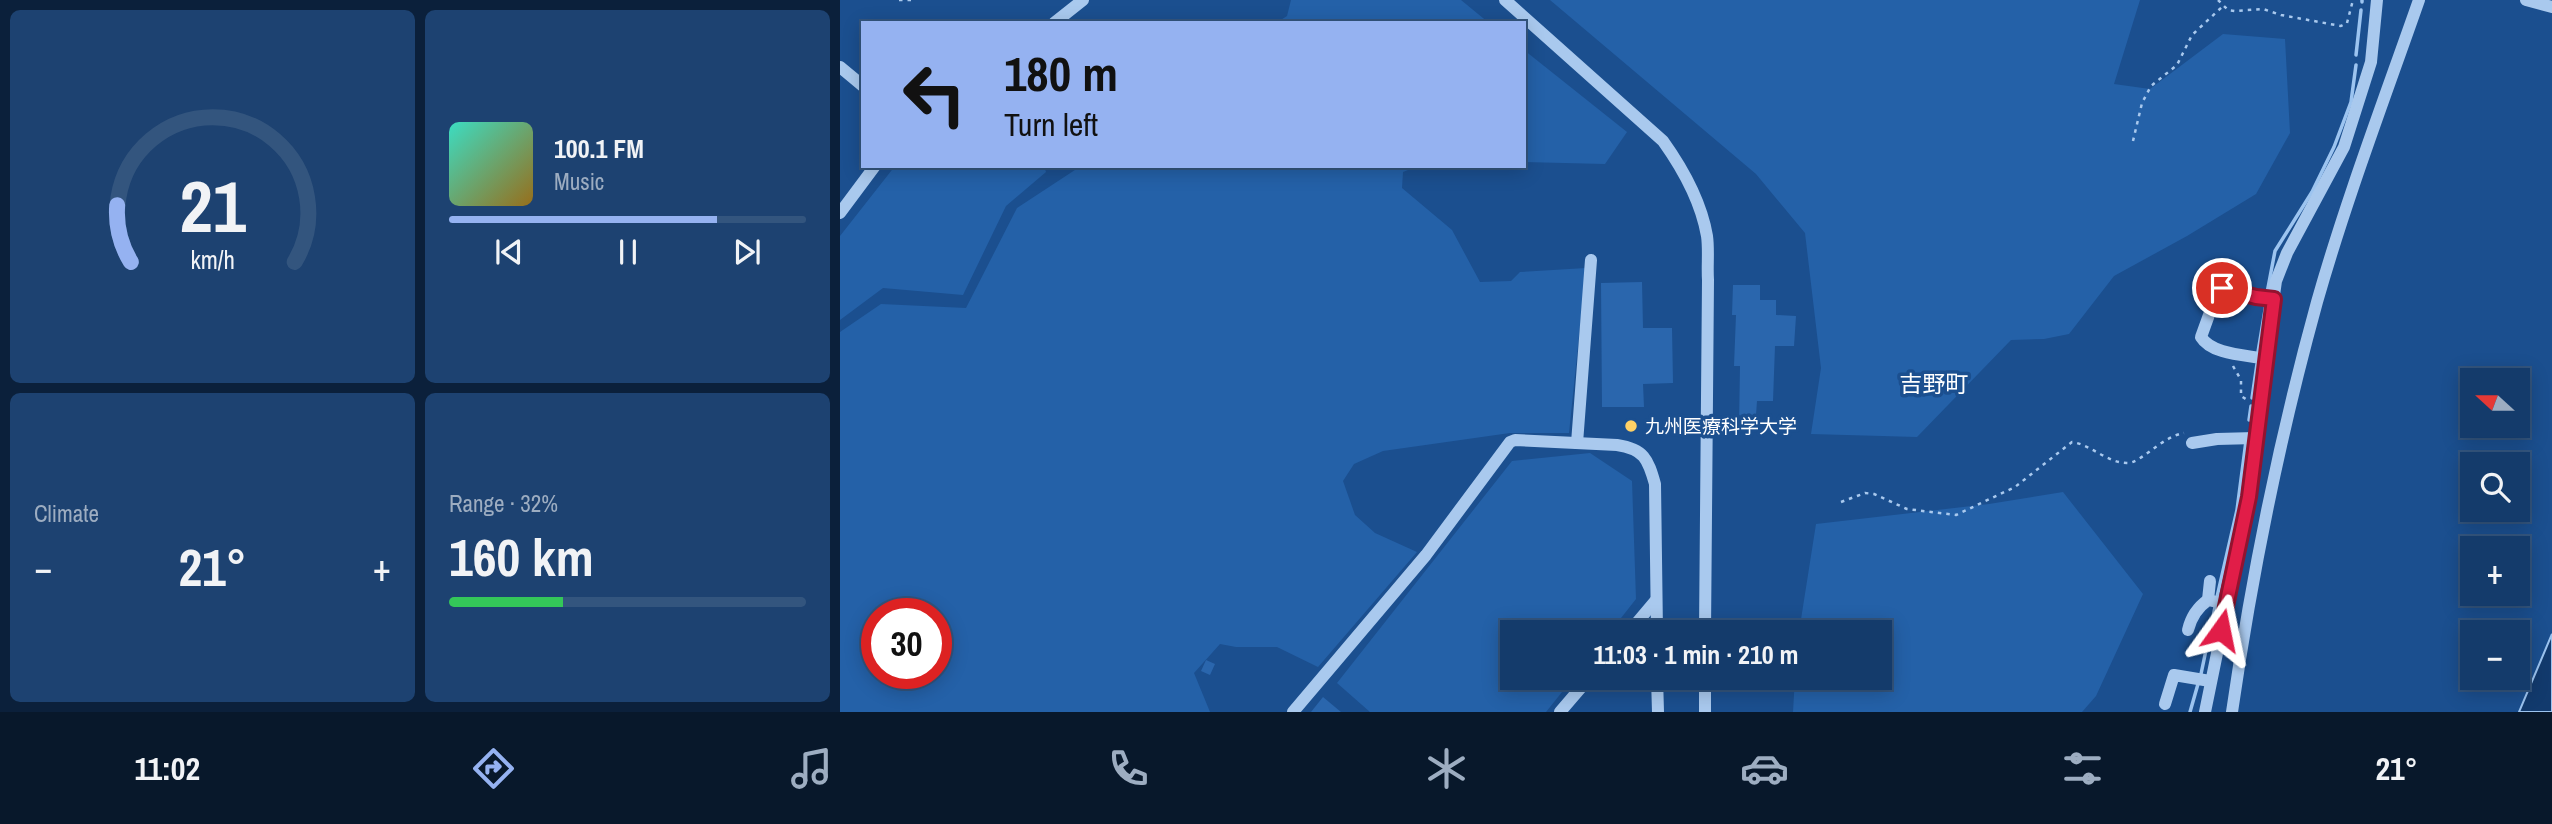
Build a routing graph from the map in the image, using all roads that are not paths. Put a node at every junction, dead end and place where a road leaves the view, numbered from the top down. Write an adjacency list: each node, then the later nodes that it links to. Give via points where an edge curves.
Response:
1 (1083, 0): 7 (street)
2 (1504, 0): 24 (street, via 1663,141 1680,164 1700,212 1707,236)
3 (2377, 0): 13 (street, via 2371,62 2344,146 2287,253)
4 (2418, 0): 36 (street, via 2364,153 2291,403 2247,612)
5 (2526, 0): 6 (street)
6 (2552, 6)
7 (1057, 21)
8 (840, 67): 9 (street)
9 (861, 84)
10 (874, 168): 11 (street)
11 (840, 214)
12 (1591, 260): 17 (street)
13 (2274, 299): 14 (street); 14 (street, via 2218,290 2201,337 2222,351)
14 (2266, 359): 16 (street)
15 (2189, 438): 16 (street)
16 (2255, 439): 21 (street, via 2249,497)
17 (1577, 443): 19 (street, via 1633,447 1650,466 1655,484); 32 (street, via 1510,442 1426,555)
18 (2210, 581): 20 (street)
19 (1656, 600): 22 (street); 23 (street)
20 (2208, 600): 21 (street); 25 (street, via 2190,620)
21 (2226, 604): 26 (street)
22 (1639, 620)
23 (1657, 620)
24 (1705, 620)
25 (2188, 630)
26 (2210, 681): 30 (street, via 2174,675); 35 (street)
27 (1580, 690): 31 (street)
28 (1657, 690): 33 (street)
29 (1705, 690): 34 (street)
30 (2165, 704)
31 (1564, 711)
32 (1293, 712)
33 (1658, 712)
34 (1705, 712)
35 (2205, 712)
36 (2232, 712)

